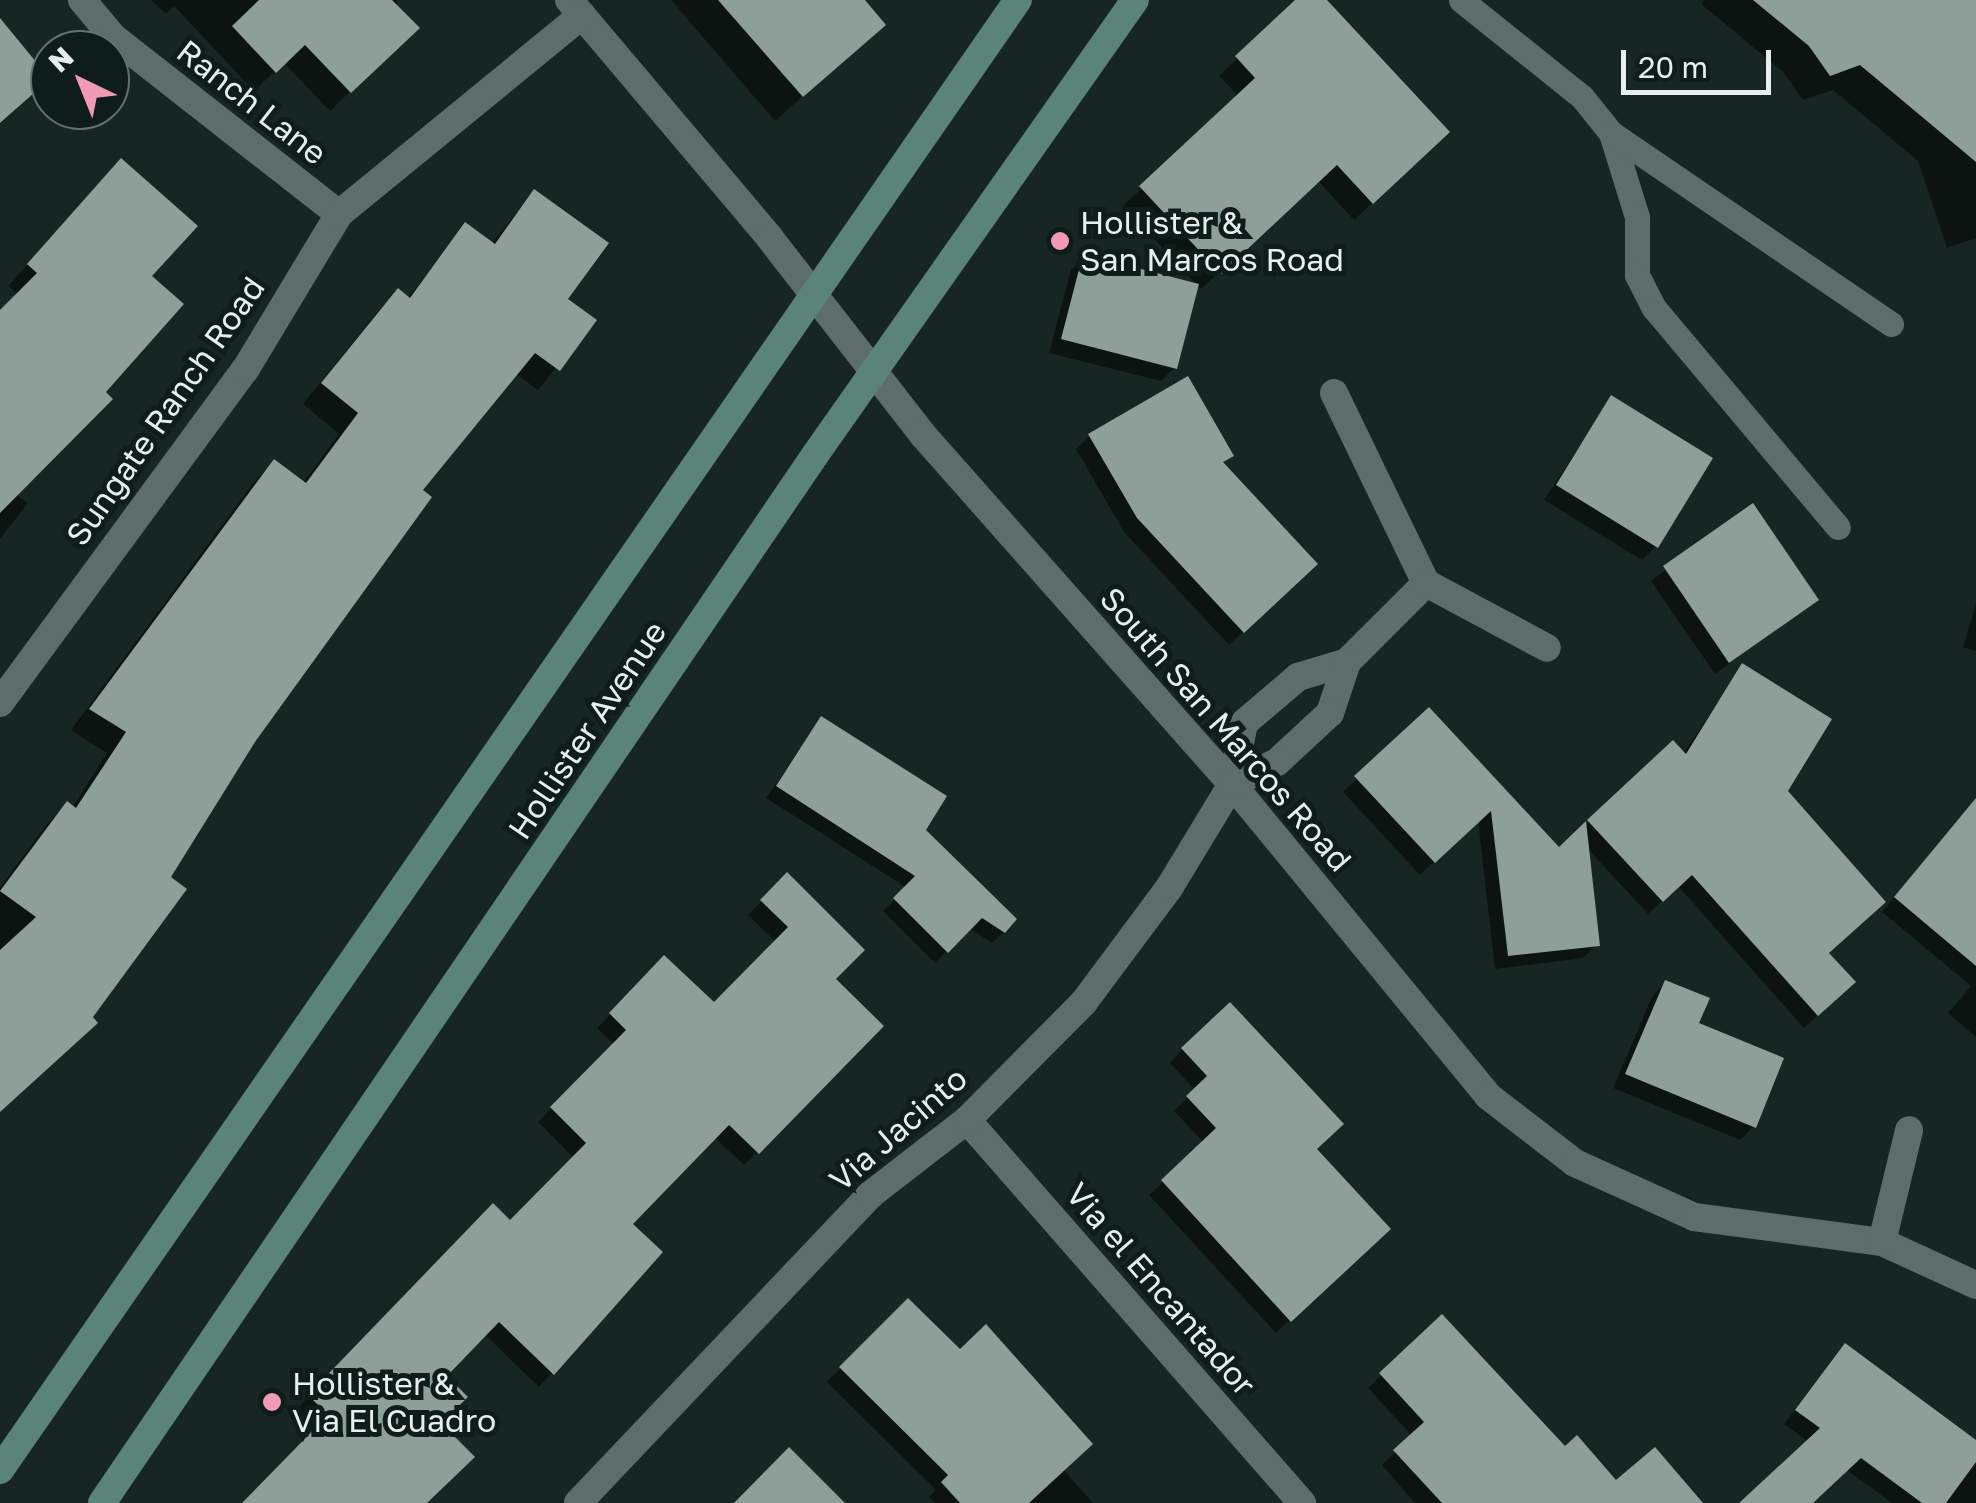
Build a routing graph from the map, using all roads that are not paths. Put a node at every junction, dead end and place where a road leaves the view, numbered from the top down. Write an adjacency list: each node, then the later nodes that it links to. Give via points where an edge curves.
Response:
1 (82, 0): 7 (street, Ranch Lane, via 113,37)
2 (1018, 0): 8 (main road, Hollister Avenue)
3 (1135, 0): 10 (main road, Hollister Avenue)
4 (1461, 0): 6 (lane, via 1582,96)
5 (575, 8): 7 (street, Sungate Ranch Road); 8 (street, South San Marcos Road, via 769,236)
6 (1611, 133): 9 (lane); 12 (lane, via 1638,217 1636,275 1654,308)
7 (339, 214): 16 (street, Sungate Ranch Road, via 246,370)
8 (812, 299): 10 (street, South San Marcos Road); 22 (main road, Hollister Avenue)
9 (1891, 324)
10 (872, 374): 17 (street, South San Marcos Road); 23 (main road, Hollister Avenue)
11 (1334, 393): 13 (street)
12 (1838, 527)
13 (1426, 583): 14 (street); 15 (street)
14 (1547, 648)
15 (1347, 662): 17 (street, via 1330,713 1278,762); 17 (street, via 1298,677 1244,723)
16 (0, 704)
17 (1232, 784): 18 (street, Via Jacinto, via 1169,888 1084,1002); 20 (street, South San Marcos Road, via 1488,1096 1575,1162 1694,1217)
18 (967, 1120): 24 (street, Via Jacinto, via 870,1195); 25 (street, Via el Encantador)
19 (1909, 1130): 20 (street)
20 (1882, 1242): 21 (street, South San Marcos Road)
21 (1976, 1285)
22 (0, 1470)
23 (102, 1503)
24 (578, 1503)
25 (1302, 1503)

